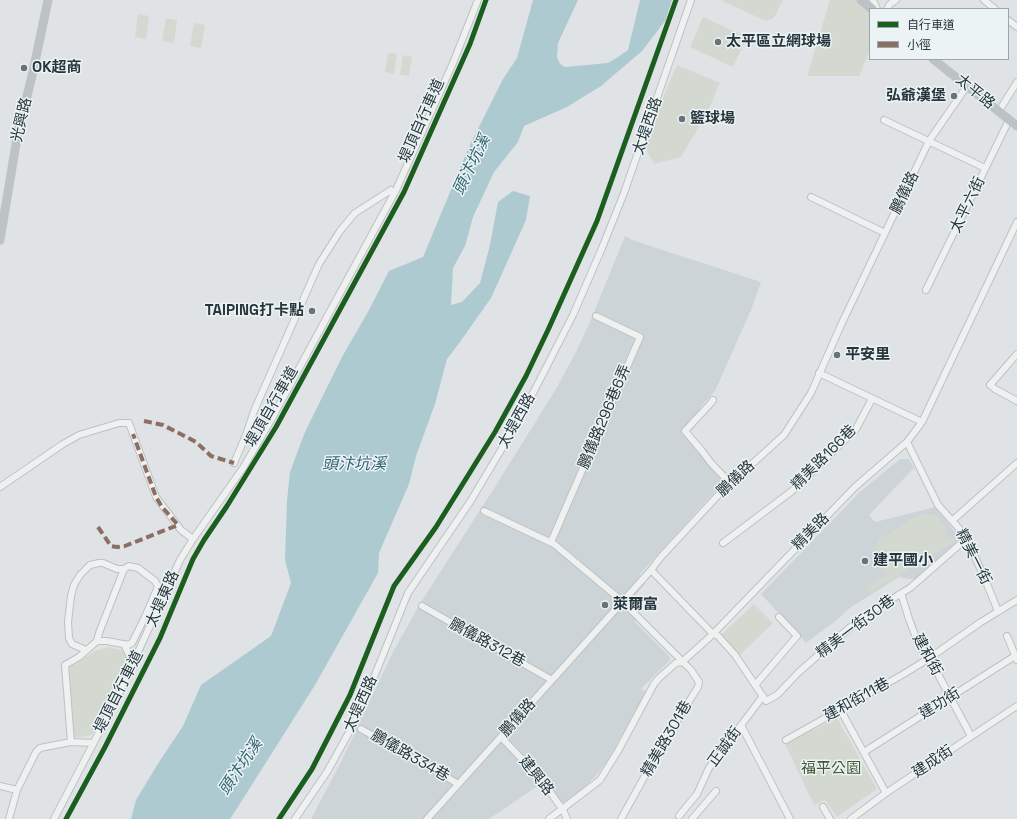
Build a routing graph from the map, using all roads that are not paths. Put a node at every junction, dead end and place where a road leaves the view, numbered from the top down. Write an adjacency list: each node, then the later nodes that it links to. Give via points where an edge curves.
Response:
1 (48, 0): 25 (main road, 光興路, via 18,132)
2 (478, 0): 41 (street, 太堤東路, via 453,64 385,211 274,414 246,461)
3 (691, 0): 88 (street, 太堤西路, via 624,193 573,315 504,445 470,502 408,593 352,727 327,772)
4 (860, 0): 7 (main road)
5 (896, 0): 8 (street)
6 (985, 0): 9 (street)
7 (871, 8)
8 (888, 8)
9 (994, 8)
10 (1009, 21): 11 (street)
11 (1017, 27)
12 (934, 60): 14 (main road, 太平路)
13 (1017, 82): 15 (street)
14 (967, 86): 15 (main road, 太平路); 19 (street, 鵬儀路)
15 (999, 111): 17 (main road, 太平路)
16 (884, 120): 19 (street)
17 (1009, 120): 18 (main road, 太平路); 20 (street, 太平六街)
18 (1017, 126)
19 (929, 141): 20 (street); 24 (street, 鵬儀路)
20 (985, 168): 26 (street, 太平六街)
21 (391, 190): 35 (street, via 355,213 319,264 254,411)
22 (811, 197): 24 (street)
23 (1017, 222): 33 (street, 精美路)
24 (885, 233): 29 (street, 鵬儀路)
25 (0, 240)
26 (926, 290)
27 (596, 316): 43 (street, 鵬儀路296巷6弄, via 640,337)
28 (1017, 354): 32 (street, via 990,385)
29 (819, 373): 30 (street); 37 (street, 鵬儀路, via 811,393 784,436)
30 (872, 399): 33 (street); 44 (street, 精美路166巷, via 856,428 808,476)
31 (713, 400): 37 (street, via 685,432)
32 (1017, 401)
33 (922, 422): 34 (street, 精美路)
34 (908, 442): 40 (street, 精美一街, via 938,505); 53 (street, 精美路, via 855,487)
35 (234, 463)
36 (1017, 463): 40 (street)
37 (730, 483): 46 (street, 鵬儀路)
38 (0, 487): 41 (street, via 79,435 123,422 129,423 156,497 181,530)
39 (484, 511): 43 (street)
40 (953, 520): 42 (street, 精美一街)
41 (193, 539): 60 (street, 太堤東路, via 180,560)
42 (966, 539): 47 (street, 精美一街30巷); 51 (street, 精美一街)
43 (551, 542): 49 (street)
44 (723, 543)
45 (124, 570): 55 (street); 56 (street, via 129,566 138,568 158,586 132,643); 57 (street, via 103,563 90,565 74,585 68,622 69,638 72,644)
46 (651, 570): 49 (street, 鵬儀路); 53 (street)
47 (901, 593): 59 (street, 建和街, via 918,643); 65 (street, 精美一街30巷, via 853,625 799,672 777,695)
48 (1017, 600): 51 (street, 建和街11巷)
49 (622, 601): 61 (street); 62 (street, 鵬儀路)
50 (422, 606): 62 (street, 鵬儀路312巷)
51 (998, 611): 59 (street, 建和街11巷)
52 (779, 617): 63 (street, via 797,636)
53 (713, 634): 61 (street, 精美路); 63 (street, via 718,636)
54 (1007, 636): 58 (street)
55 (97, 641): 56 (street); 57 (street)
56 (124, 644): 60 (street)
57 (86, 650): 73 (street, via 66,664)
58 (1016, 658): 64 (street, 建功街)
59 (928, 659): 64 (street, 建和街); 67 (street, 建和街11巷)
60 (132, 661): 74 (street, 太堤東路, via 117,698)
61 (682, 662): 84 (street, 精美路, via 676,663 654,684 600,780); 92 (street, 精美路301巷, via 699,682 698,687 665,739)
62 (552, 680): 71 (street, 鵬儀路)
63 (756, 684): 65 (street)
64 (951, 697): 70 (street, 建和街); 75 (street, 建功街)
65 (764, 699): 68 (street, 正誠街)
66 (1017, 706): 70 (street, 建成街)
67 (840, 710): 72 (street, 建和街11巷); 75 (street)
68 (741, 725): 81 (street, 正誠街, via 709,768); 94 (street)
69 (361, 729): 76 (street, 鵬儀路334巷)
70 (971, 736): 80 (street, 建成街)
71 (501, 737): 76 (street, 鵬儀路); 84 (street, 建興路, via 540,778)
72 (786, 740)
73 (71, 742): 74 (street); 78 (street, via 40,748)
74 (93, 743): 87 (street, 太堤東路)
75 (864, 752): 80 (street)
76 (458, 784): 89 (street, 鵬儀路)
77 (0, 786): 78 (street)
78 (17, 790): 86 (street)
79 (716, 791): 83 (street, 正誠街)
80 (886, 793): 96 (street, 建成街)
81 (692, 801): 83 (street); 85 (street, 正誠街)
82 (823, 807): 95 (street)
83 (701, 809): 93 (street, 正誠街)
84 (563, 810): 90 (street, 精美路); 91 (street, 建興路)
85 (679, 816)
86 (9, 819)
87 (54, 819)
88 (295, 819)
89 (427, 819)
90 (549, 819)
91 (567, 819)
92 (621, 819)
93 (692, 819)
94 (790, 819)
95 (830, 819)
96 (851, 819)

